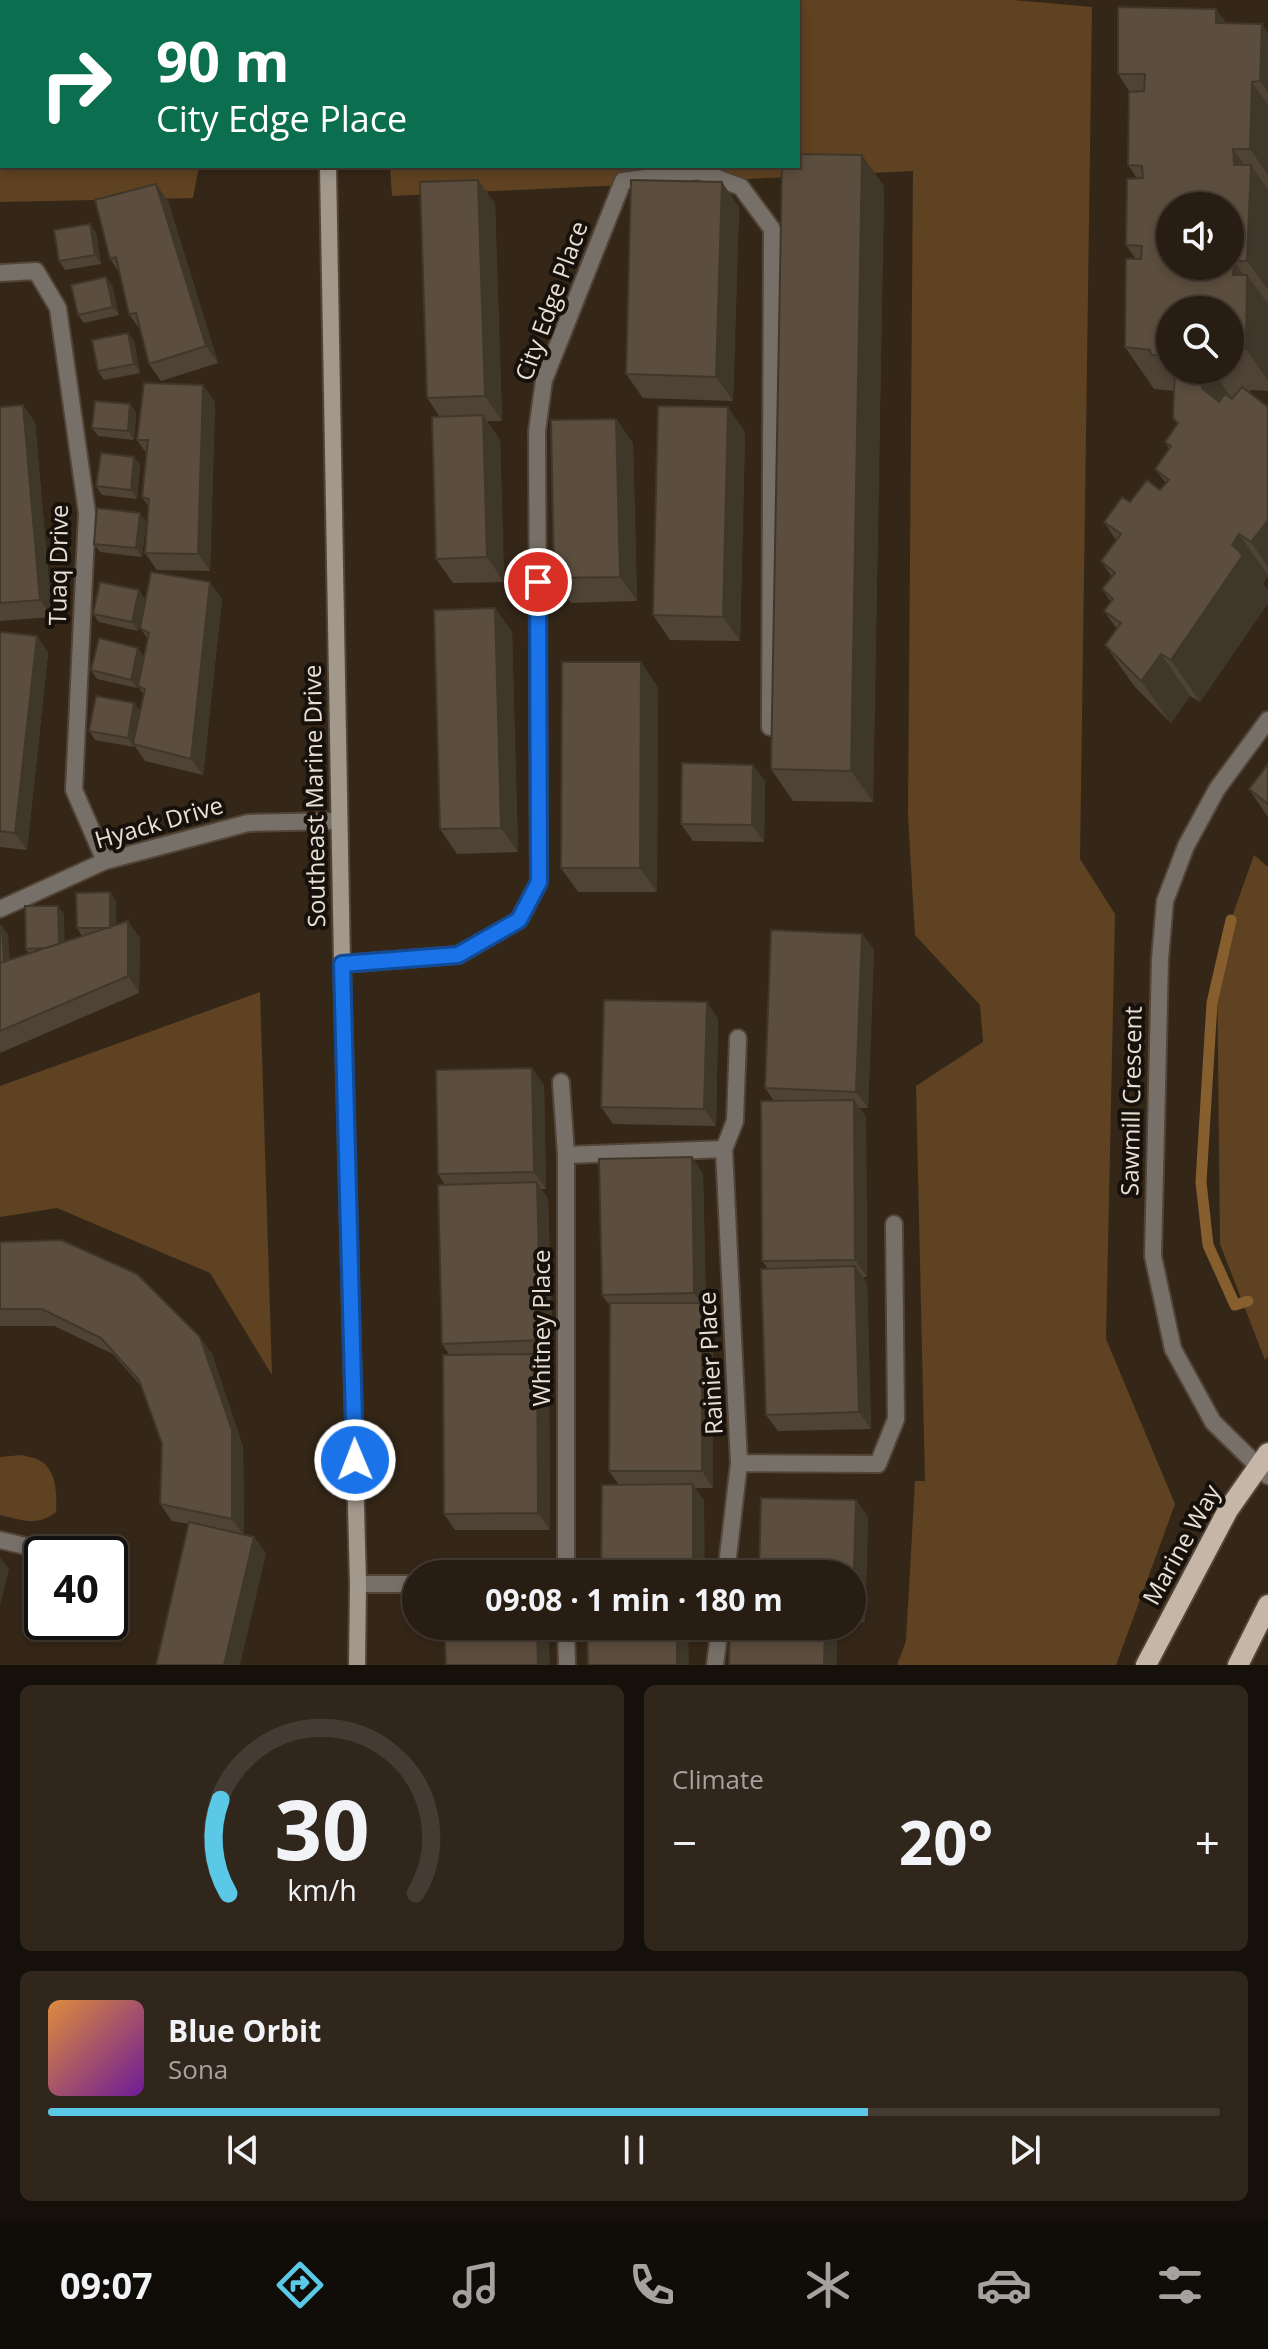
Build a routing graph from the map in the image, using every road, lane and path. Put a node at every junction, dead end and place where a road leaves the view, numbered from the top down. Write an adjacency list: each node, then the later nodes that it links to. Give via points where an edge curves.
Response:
1 (328, 168): 5 (street, Southeast Marine Drive)
2 (0, 273): 6 (street, Tuaq Drive, via 36,271 58,308 87,513 74,790)
3 (1268, 720): 15 (street, Sawmill Crescent, via 1217,789 1186,846 1165,901 1153,1256 1173,1349 1213,1422)
4 (770, 727): 8 (street, City Edge Place, via 772,229 741,187 699,171 623,181 544,380 537,431 539,882 519,920 458,955)
5 (339, 821): 6 (street, Hyack Drive, via 248,823); 8 (street, Southeast Marine Drive)
6 (105, 861): 7 (street, Hyack Drive)
7 (0, 909)
8 (342, 964): 20 (street, Southeast Marine Drive)
9 (738, 1038): 11 (street, Rainier Place, via 735,1121)
10 (561, 1082): 12 (street, Whitney Place)
11 (724, 1149): 12 (street); 14 (street, Rainier Place)
12 (566, 1155): 18 (street, Whitney Place)
13 (894, 1224): 14 (street, via 896,1419 878,1464)
14 (739, 1463): 19 (street, Rainier Place)
15 (1265, 1465): 28 (main road, Marine Way, via 1228,1510)
16 (0, 1540): 17 (street)
17 (24, 1546)
18 (566, 1560)
19 (728, 1560)
20 (358, 1584): 21 (street); 25 (street, Southeast Marine Drive)
21 (402, 1584)
22 (1268, 1605): 29 (main road)
23 (566, 1640): 26 (street)
24 (718, 1640): 27 (street)
25 (357, 1665)
26 (567, 1665)
27 (715, 1665)
28 (1146, 1665)
29 (1238, 1665)

